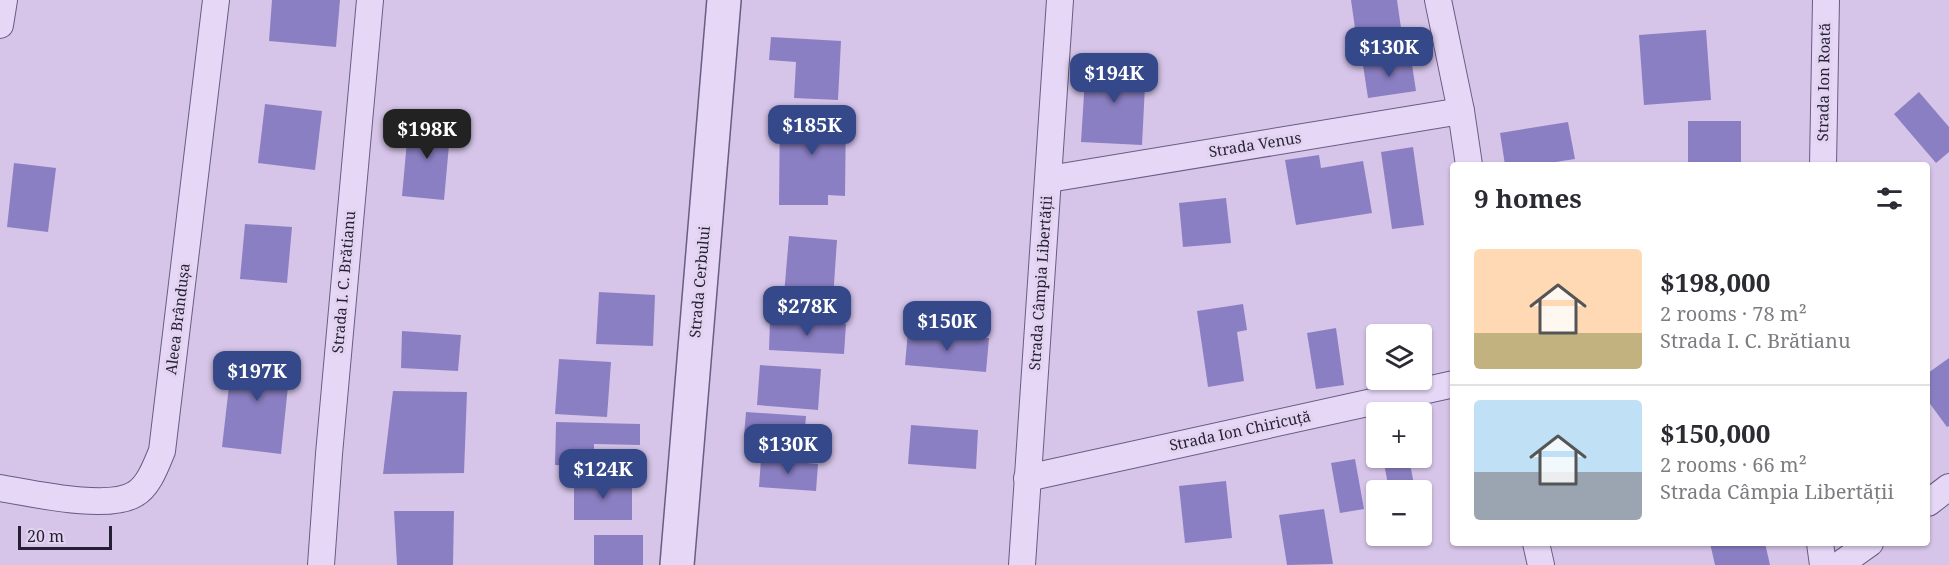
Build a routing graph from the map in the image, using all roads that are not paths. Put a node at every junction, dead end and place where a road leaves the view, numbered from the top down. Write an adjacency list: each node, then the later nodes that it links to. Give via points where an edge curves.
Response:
1 (4, 0): 8 (street)
2 (216, 0): 16 (street, Aleea Brândușa, via 162,451 149,479 135,494 115,500 85,501)
3 (370, 0): 21 (street, Strada I. C. Brătianu)
4 (724, 0): 22 (street, Strada Cerbului)
5 (1060, 0): 12 (street, Strada Câmpia Libertății)
6 (1438, 0): 9 (street)
7 (1826, 0): 11 (street, Strada Ion Roată)
8 (0, 25)
9 (1461, 111): 10 (street); 12 (street, Strada Venus)
10 (1470, 162)
11 (1822, 162)
12 (1048, 179): 14 (street, Strada Câmpia Libertății)
13 (1450, 385): 14 (street, Strada Ion Chiricuță)
14 (1027, 478): 23 (street, Strada Câmpia Libertății)
15 (1949, 487): 17 (street)
16 (0, 488)
17 (1930, 501)
18 (1537, 546): 24 (street)
19 (1820, 546): 25 (street)
20 (1866, 546): 26 (street)
21 (321, 565)
22 (677, 565)
23 (1022, 565)
24 (1540, 565)
25 (1823, 565)
26 (1839, 565)

